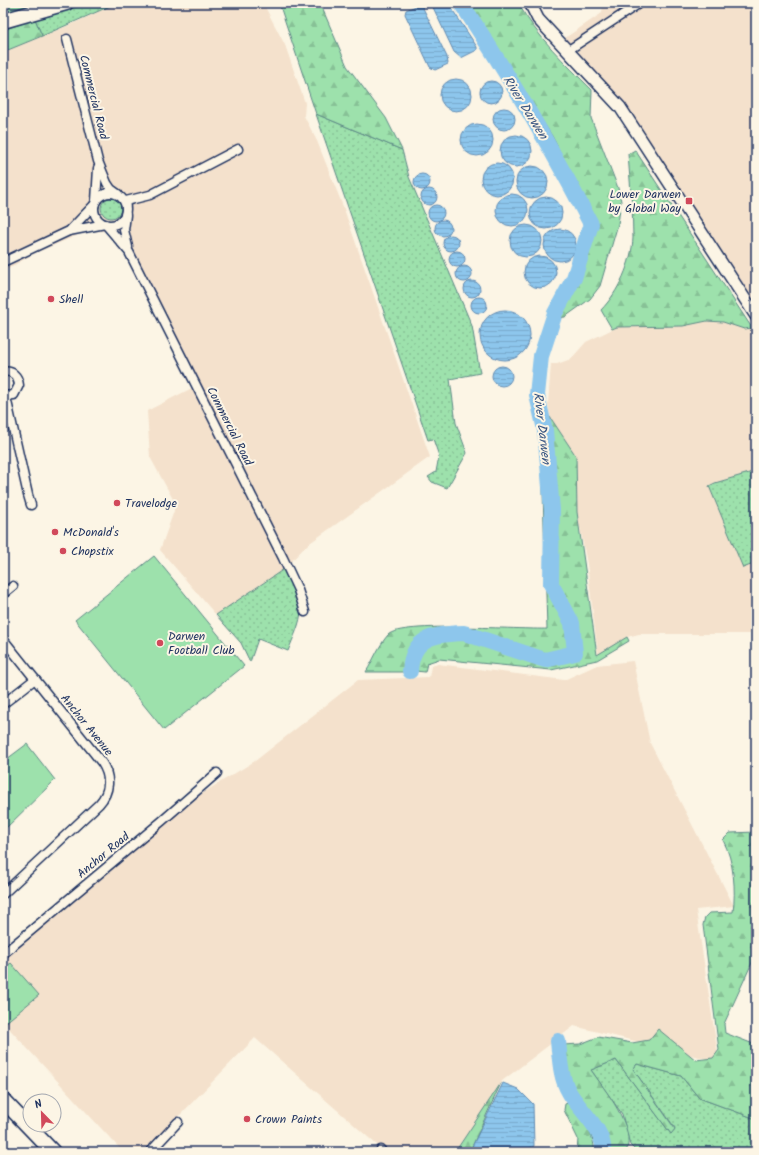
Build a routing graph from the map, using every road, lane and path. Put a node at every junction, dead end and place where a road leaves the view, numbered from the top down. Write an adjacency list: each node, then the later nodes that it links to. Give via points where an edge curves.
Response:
1 (66, 3): 4 (highway)
2 (530, 3): 6 (street, via 538,19)
3 (640, 3): 6 (street)
4 (3, 21)
5 (67, 39): 8 (street, Commercial Road)
6 (567, 51): 17 (street, via 620,107)
7 (238, 149): 10 (street, via 150,195)
8 (98, 162): 9 (street, Commercial Road, via 111,189); 11 (street, Commercial Road)
9 (118, 194): 10 (street); 11 (street, via 108,192)
10 (126, 201): 12 (street)
11 (95, 203): 13 (street, via 97,219); 14 (street)
12 (126, 213): 13 (street, via 116,224); 15 (street, Commercial Road, via 124,230)
13 (106, 224): 14 (street); 15 (street, Commercial Road)
14 (69, 231): 16 (street)
15 (129, 252): 23 (street, Commercial Road, via 283,558)
16 (3, 262)
17 (756, 316)
18 (3, 372): 19 (street, via 14,374 19,380 17,392)
19 (4, 397): 20 (street)
20 (31, 505)
21 (13, 586): 22 (street)
22 (3, 594)
23 (305, 612)
24 (3, 639): 25 (street, Anchor Avenue)
25 (35, 679): 26 (street); 28 (street, Anchor Avenue, via 102,763 108,774 108,787 99,804)
26 (3, 704)
27 (217, 773): 29 (street, Anchor Road)
28 (3, 894)
29 (3, 954)
30 (3, 1100): 33 (highway)
31 (178, 1122): 32 (street)
32 (152, 1151)
33 (52, 1152)

